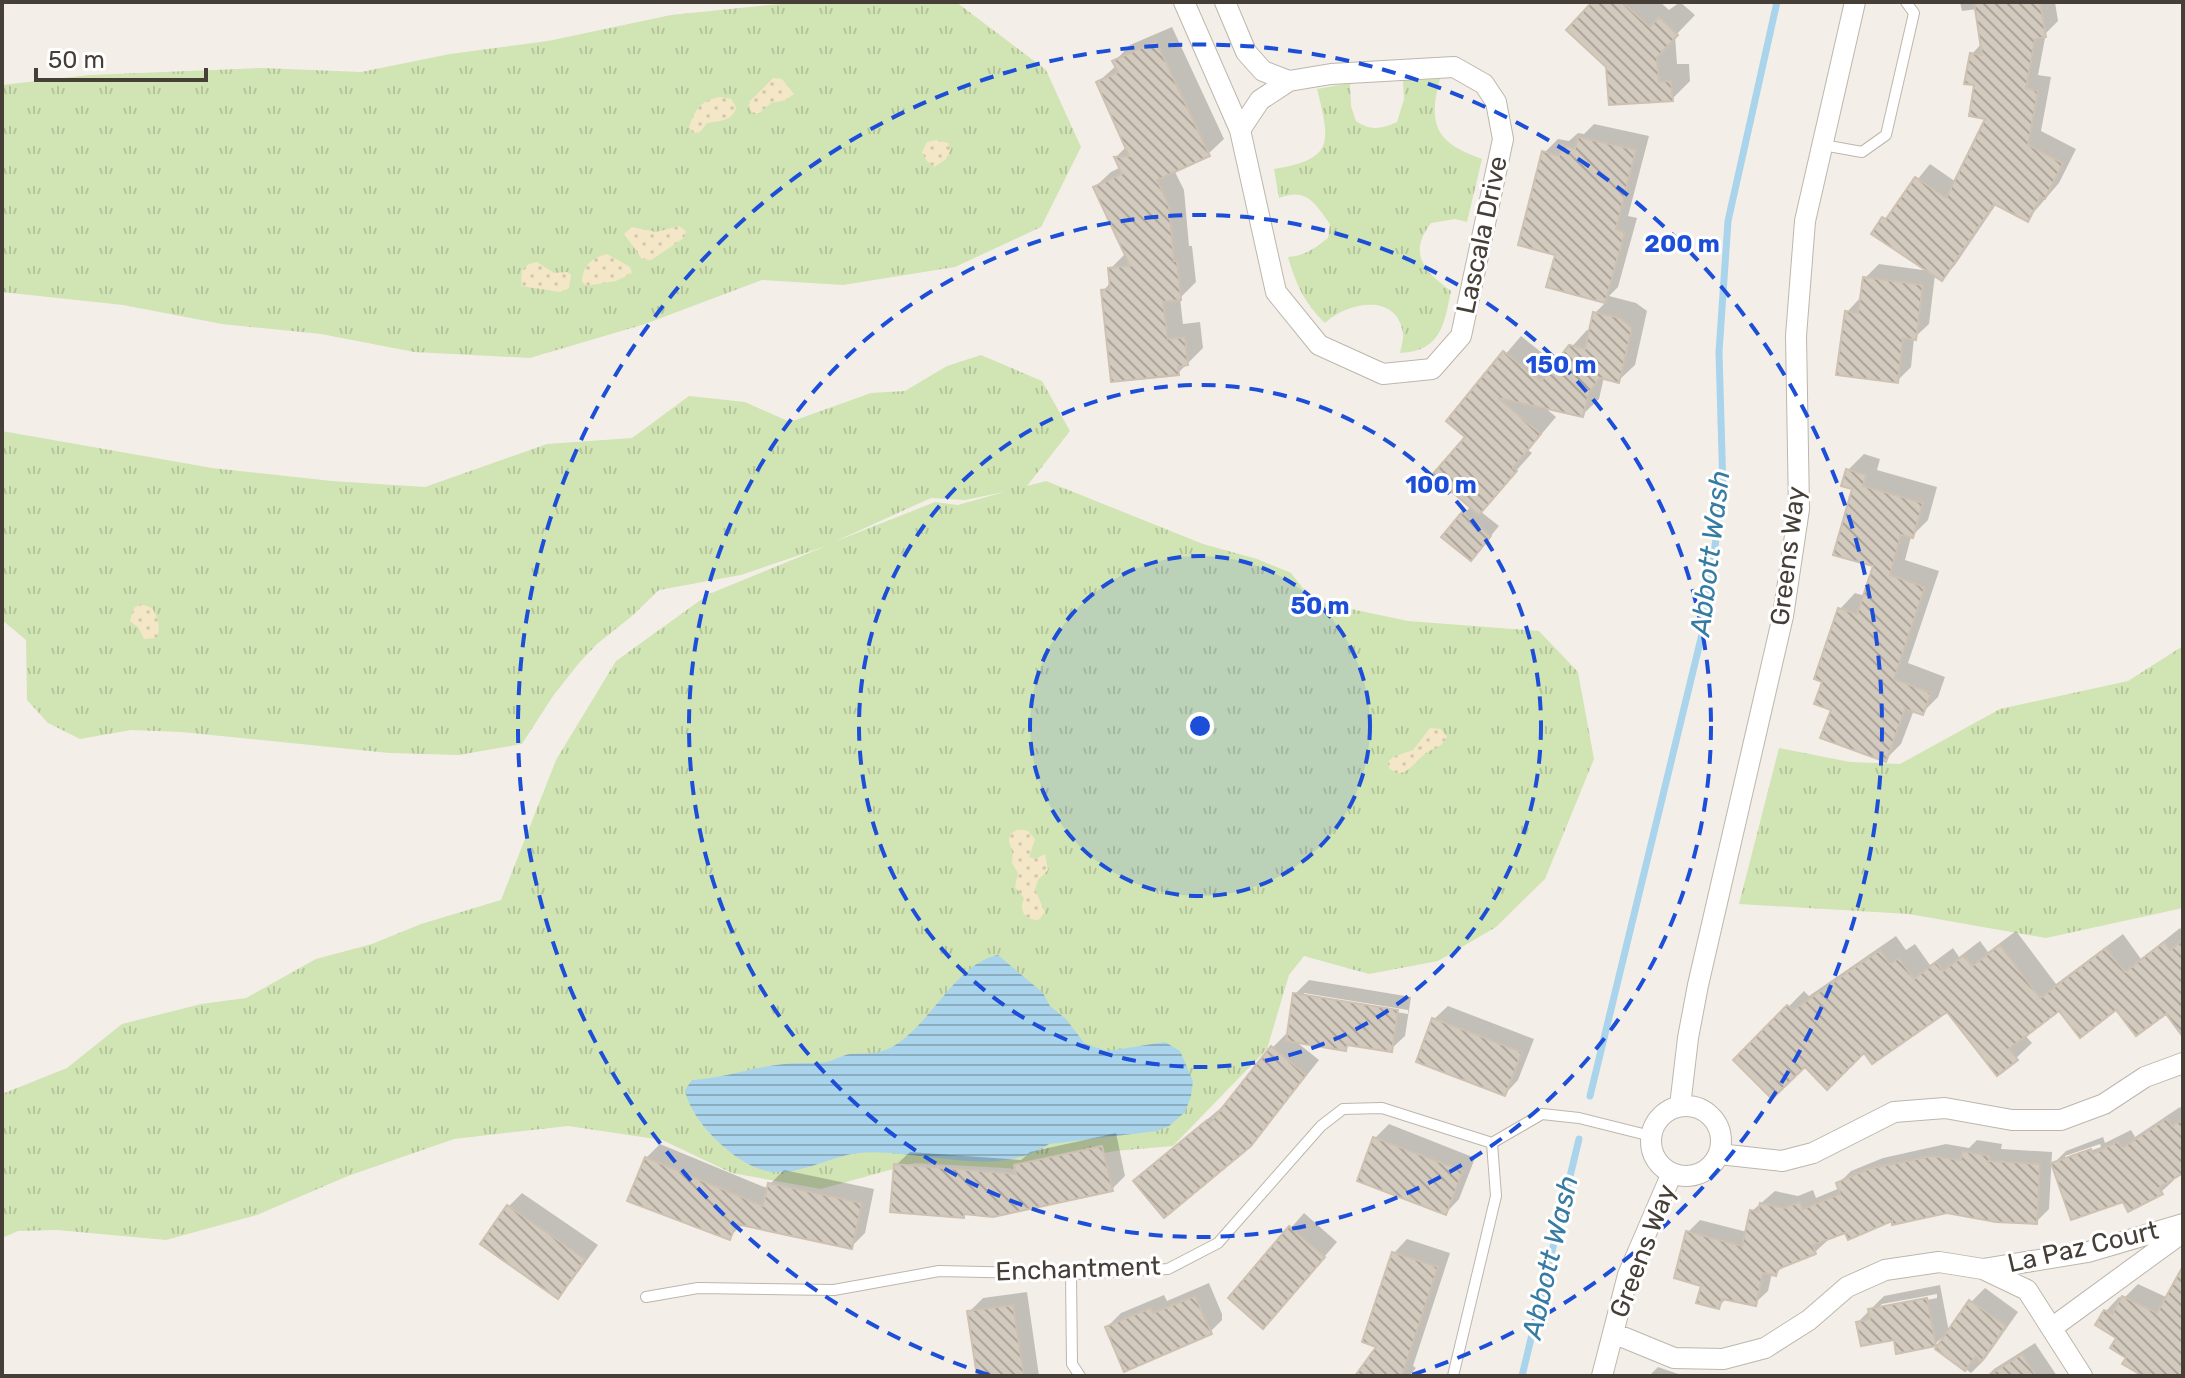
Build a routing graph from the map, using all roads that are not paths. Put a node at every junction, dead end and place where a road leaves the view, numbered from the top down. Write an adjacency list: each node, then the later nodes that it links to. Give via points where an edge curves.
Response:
1 (1184, 2): 6 (street, Lascala Drive)
2 (1225, 2): 5 (street, via 1246,52 1263,71)
3 (1855, 2): 7 (street, Greens Way)
4 (1906, 2): 7 (lane, via 1914,13 1886,135 1862,152)
5 (1289, 81): 6 (street, Lascala Drive, via 1260,100); 6 (street, Lascala Drive, via 1454,67 1484,84 1496,102 1503,139 1461,336 1432,369 1383,374 1319,345 1276,292)
6 (1240, 130)
7 (1823, 145): 9 (street, Greens Way, via 1805,221 1796,336 1799,509 1783,616 1698,985)
8 (2183, 1063): 12 (street, via 2061,1120 2012,1120 1945,1108 1894,1112 1813,1153 1782,1161)
9 (1680, 1106): 10 (street, via 1661,1116); 12 (street, via 1701,1109 1717,1123)
10 (1651, 1136): 11 (lane, via 1542,1114); 13 (street, via 1656,1158)
11 (1492, 1143): 17 (lane, Enchantment, via 1382,1108 1343,1109 1321,1126 1218,1243 1168,1269); 22 (lane, via 1496,1196)
12 (1719, 1154): 13 (street, via 1705,1171)
13 (1672, 1173): 20 (street, Greens Way, via 1628,1275)
14 (2183, 1224): 16 (street, La Paz Court, via 2088,1252)
15 (2183, 1232): 19 (street, La Paz Court)
16 (1983, 1269): 19 (street, via 2027,1290); 20 (street, via 1939,1262 1885,1270 1847,1287 1765,1348 1723,1359 1674,1358)
17 (1071, 1274): 18 (lane, Enchantment, via 939,1271 834,1290 698,1288); 21 (lane, via 1072,1364)
18 (646, 1297)
19 (2053, 1327): 24 (street)
20 (1613, 1333): 23 (street, Greens Way)
21 (1080, 1376)
22 (1453, 1376)
23 (1602, 1376)
24 (2082, 1376)

